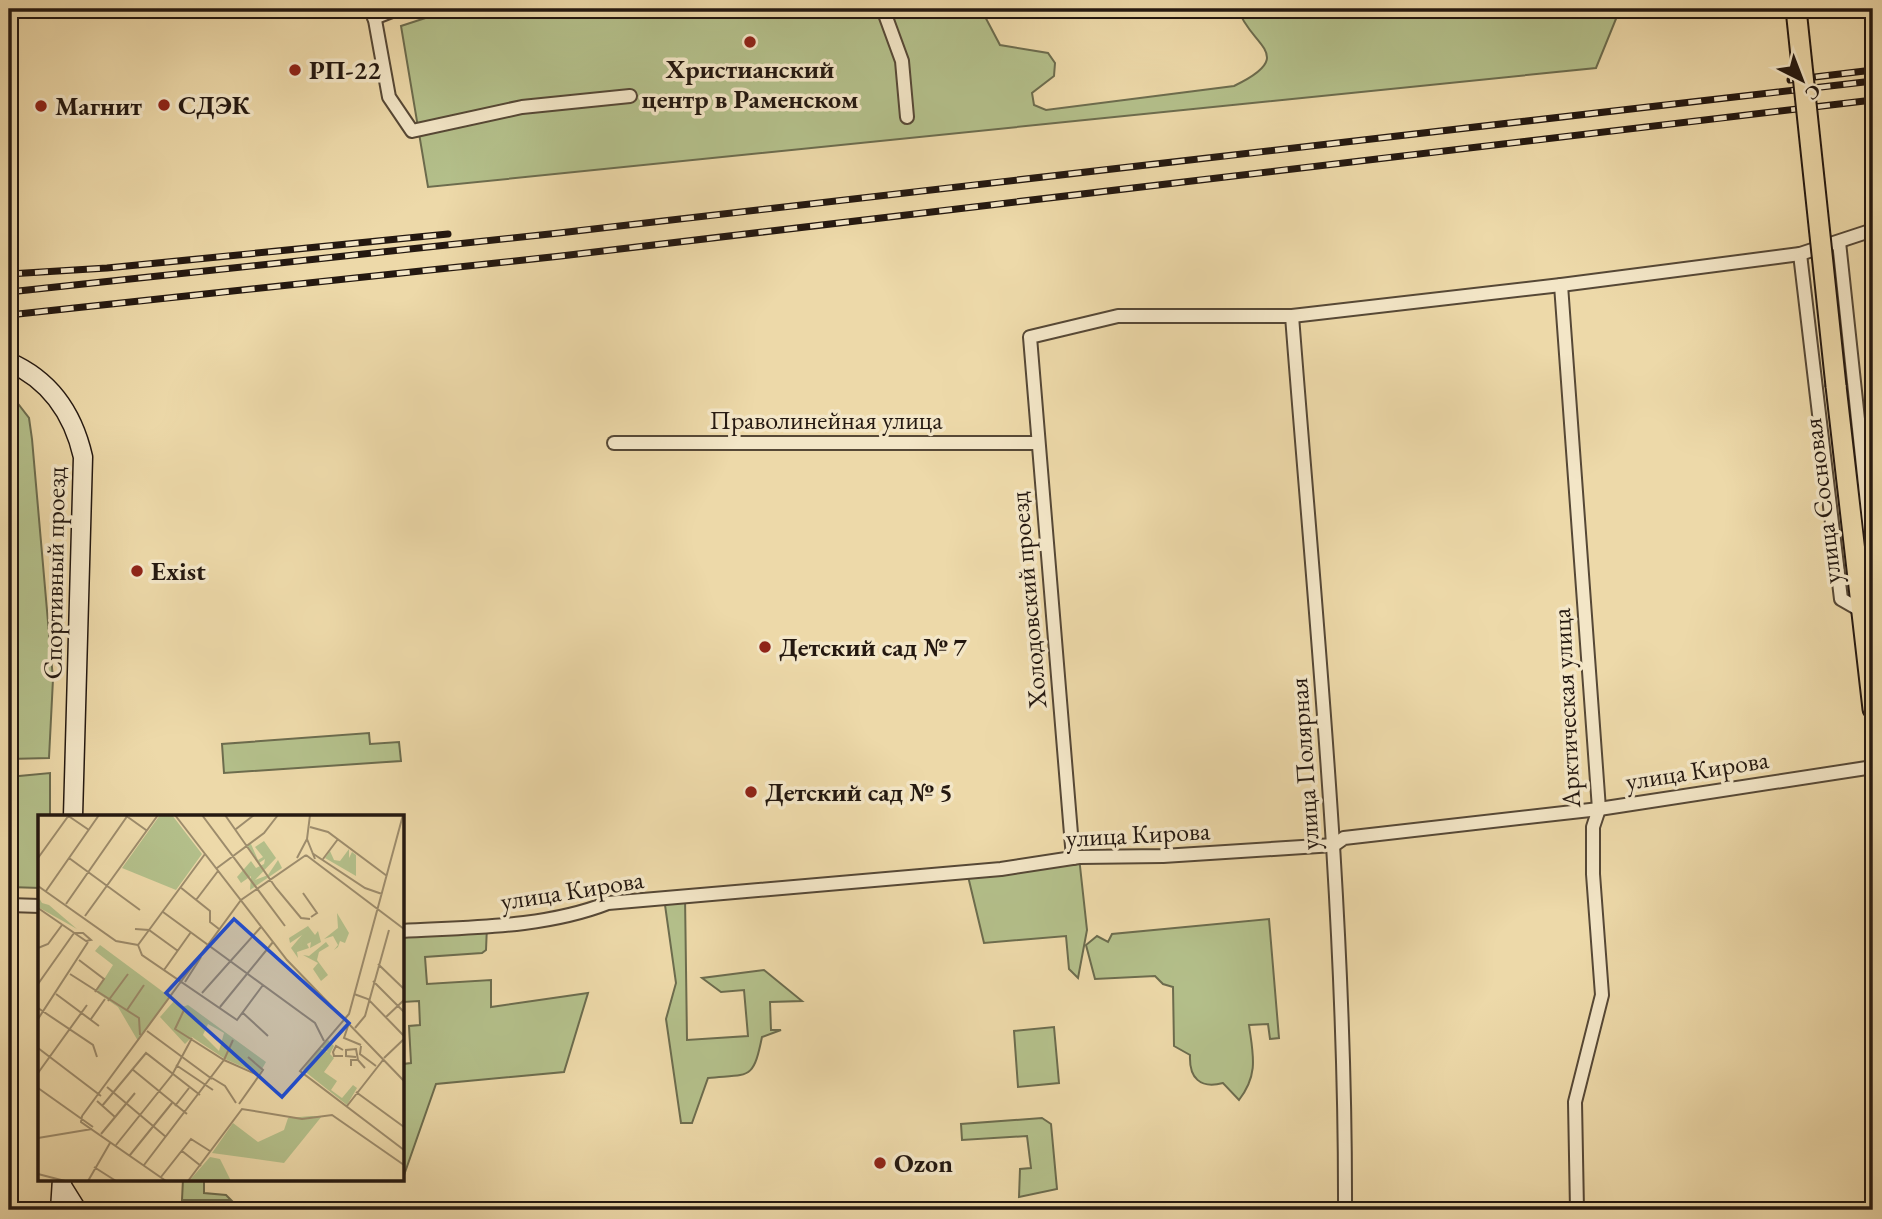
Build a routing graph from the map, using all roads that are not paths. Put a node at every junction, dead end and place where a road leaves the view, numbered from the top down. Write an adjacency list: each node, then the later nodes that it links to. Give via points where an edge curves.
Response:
1 (397, 9): 4 (street)
2 (883, 9): 6 (street, via 902,61)
3 (1796, 9): 17 (main road, улица Сосновая, bridge)
4 (373, 13): 5 (street, via 389,97 412,131 522,107)
5 (631, 96)
6 (907, 117)
7 (1873, 230): 8 (street)
8 (1839, 242): 9 (street); 15 (street)
9 (1800, 254): 10 (street); 17 (street, via 1841,599)
10 (1561, 285): 11 (street); 20 (street, Арктическая улица)
11 (1292, 316): 14 (street, Холодовский проезд, via 1118,316 1030,337); 22 (street, улица Полярная)
12 (9, 362): 21 (main road, Спортивный проезд, via 32,372 70,415 83,457)
13 (614, 443): 14 (street, Праволинейная улица)
14 (1037, 443): 23 (street, Холодовский проезд)
15 (1873, 559)
16 (1873, 593): 17 (street)
17 (1861, 611): 18 (main road, улица Сосновая)
18 (1873, 709)
19 (1873, 767): 20 (street, улица Кирова)
20 (1599, 808): 22 (street, улица Кирова, via 1344,838); 31 (street, Арктическая улица, via 1593,827 1593,874 1602,995 1576,1102)
21 (73, 815)
22 (1334, 845): 23 (street, улица Кирова); 30 (street, улица Полярная, via 1345,1068)
23 (1073, 858): 26 (street, улица Кирова, via 1001,869 608,902 584,912 531,921)
24 (9, 905): 25 (street)
25 (38, 906)
26 (404, 931)
27 (62, 1182): 28 (main road); 29 (main road)
28 (60, 1210)
29 (77, 1210)
30 (1345, 1210)
31 (1577, 1210)

